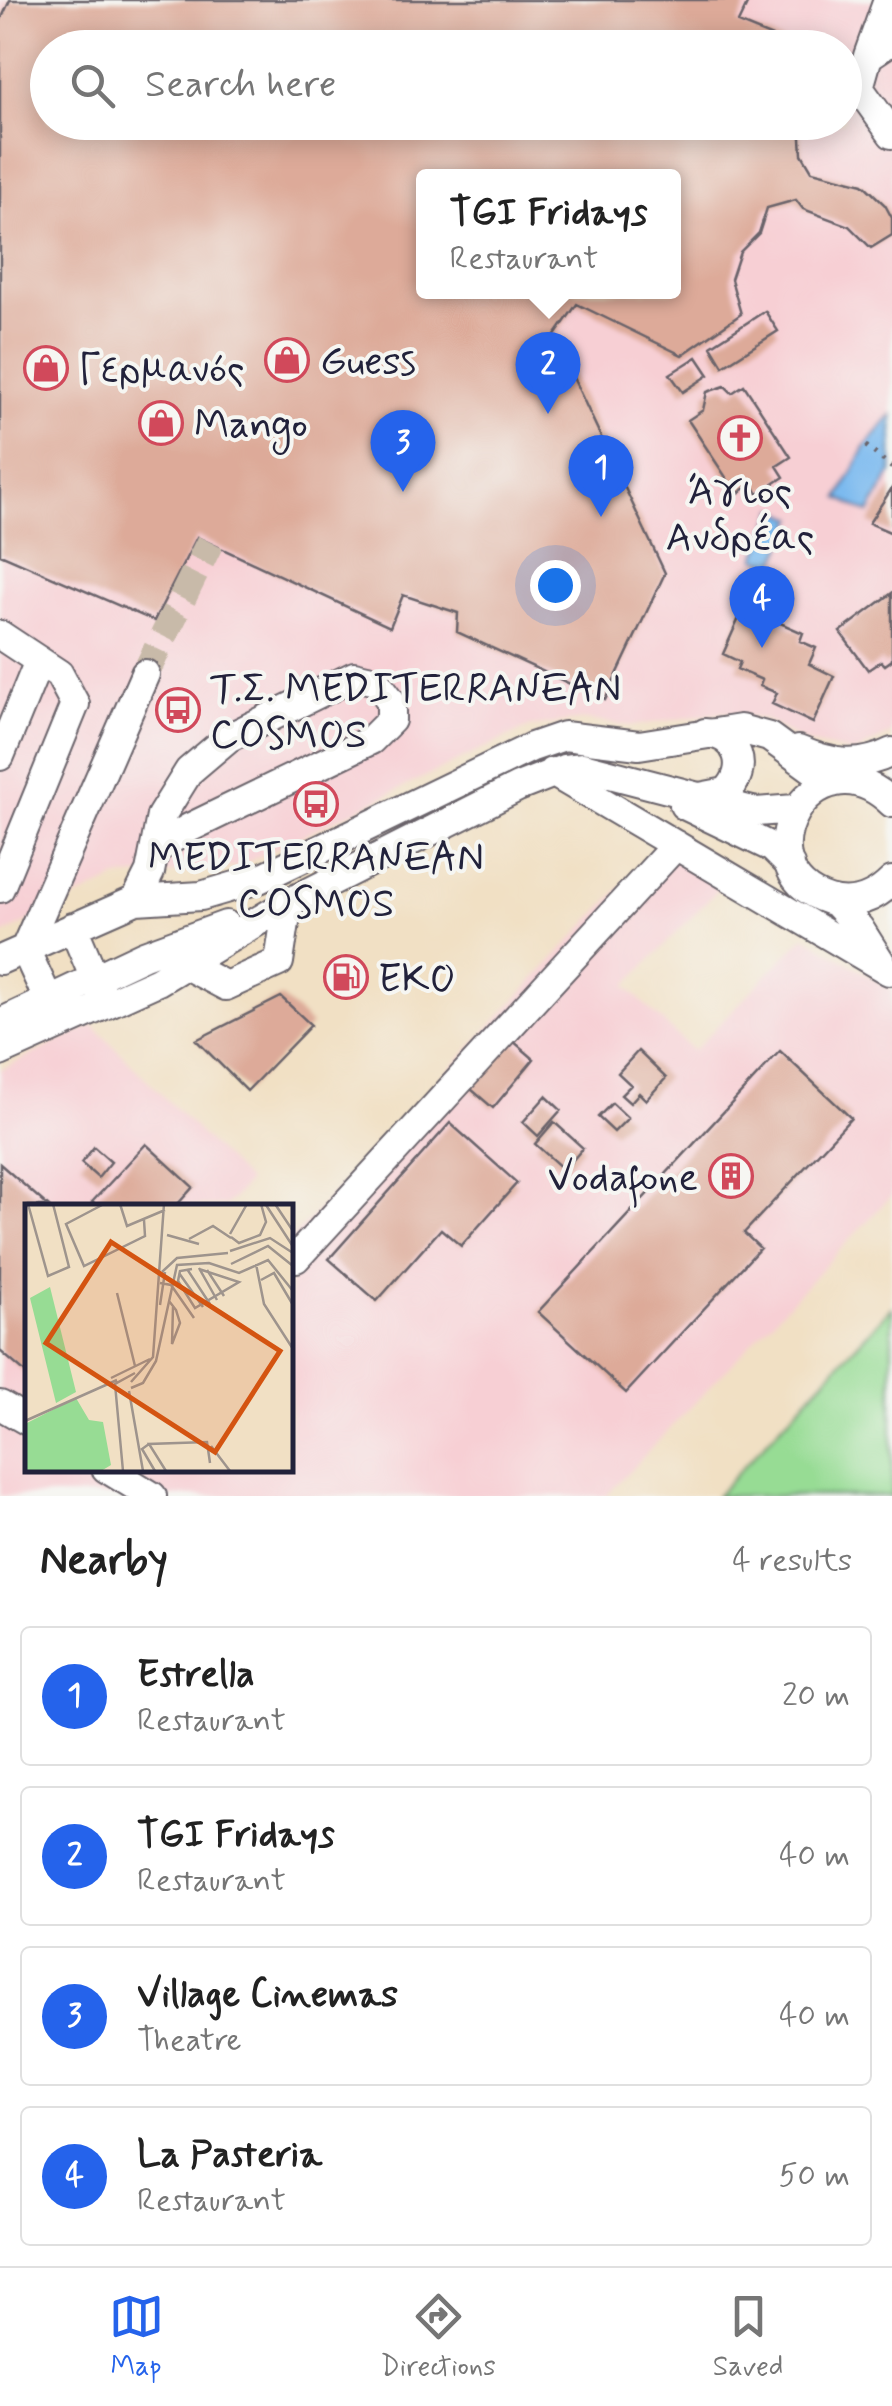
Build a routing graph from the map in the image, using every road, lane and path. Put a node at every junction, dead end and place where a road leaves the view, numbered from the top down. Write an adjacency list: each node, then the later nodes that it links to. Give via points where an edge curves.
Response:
1 (888, 0): 3 (street)
2 (892, 40): 3 (street)
3 (868, 56): 4 (street)
4 (862, 77)
5 (862, 92): 6 (street)
6 (892, 134)
7 (866, 446): 8 (path)
8 (892, 468)
9 (0, 635): 10 (street)
10 (40, 661): 15 (street); 29 (street, via 59,674 75,704)
11 (145, 674): 35 (street)
12 (704, 733): 13 (street, via 740,729); 21 (street, via 725,738 740,766 726,792); 30 (street, via 640,745 578,735 549,740 259,880)
13 (774, 742): 14 (street, via 842,764); 20 (street); 23 (street, via 796,778)
14 (892, 752)
15 (0, 756)
16 (892, 766): 20 (street)
17 (189, 771): 24 (street, via 186,795); 24 (street, via 228,738 354,676 376,681 391,701 391,720 371,740); 26 (street, via 161,816)
18 (552, 772): 19 (street, via 583,767); 25 (street); 32 (street)
19 (629, 778): 21 (street); 27 (street, via 773,848)
20 (846, 783): 22 (street); 23 (street)
21 (697, 796): 23 (street, via 756,812)
22 (892, 804)
23 (798, 805): 27 (street, via 786,836)
24 (211, 818): 26 (street)
25 (676, 845): 37 (street); 42 (street)
26 (153, 860): 30 (street, via 156,869); 31 (street)
27 (790, 865): 33 (street, via 811,892)
28 (891, 883): 33 (street, via 864,900); 37 (street, via 878,934)
29 (0, 888)
30 (201, 896): 31 (street)
31 (136, 900): 34 (street)
32 (288, 902): 36 (street); 36 (street, via 278,962 226,986); 38 (street, via 144,955)
33 (835, 902): 37 (street)
34 (73, 927): 35 (street); 38 (street)
35 (12, 955): 39 (street)
36 (184, 964): 38 (street)
37 (886, 968)
38 (101, 991): 39 (street)
39 (54, 1013): 40 (street); 41 (street)
40 (0, 1023)
41 (0, 1052)
42 (296, 1258)
43 (0, 1404): 44 (street)
44 (25, 1419)
45 (111, 1471): 46 (street)
46 (152, 1496)

